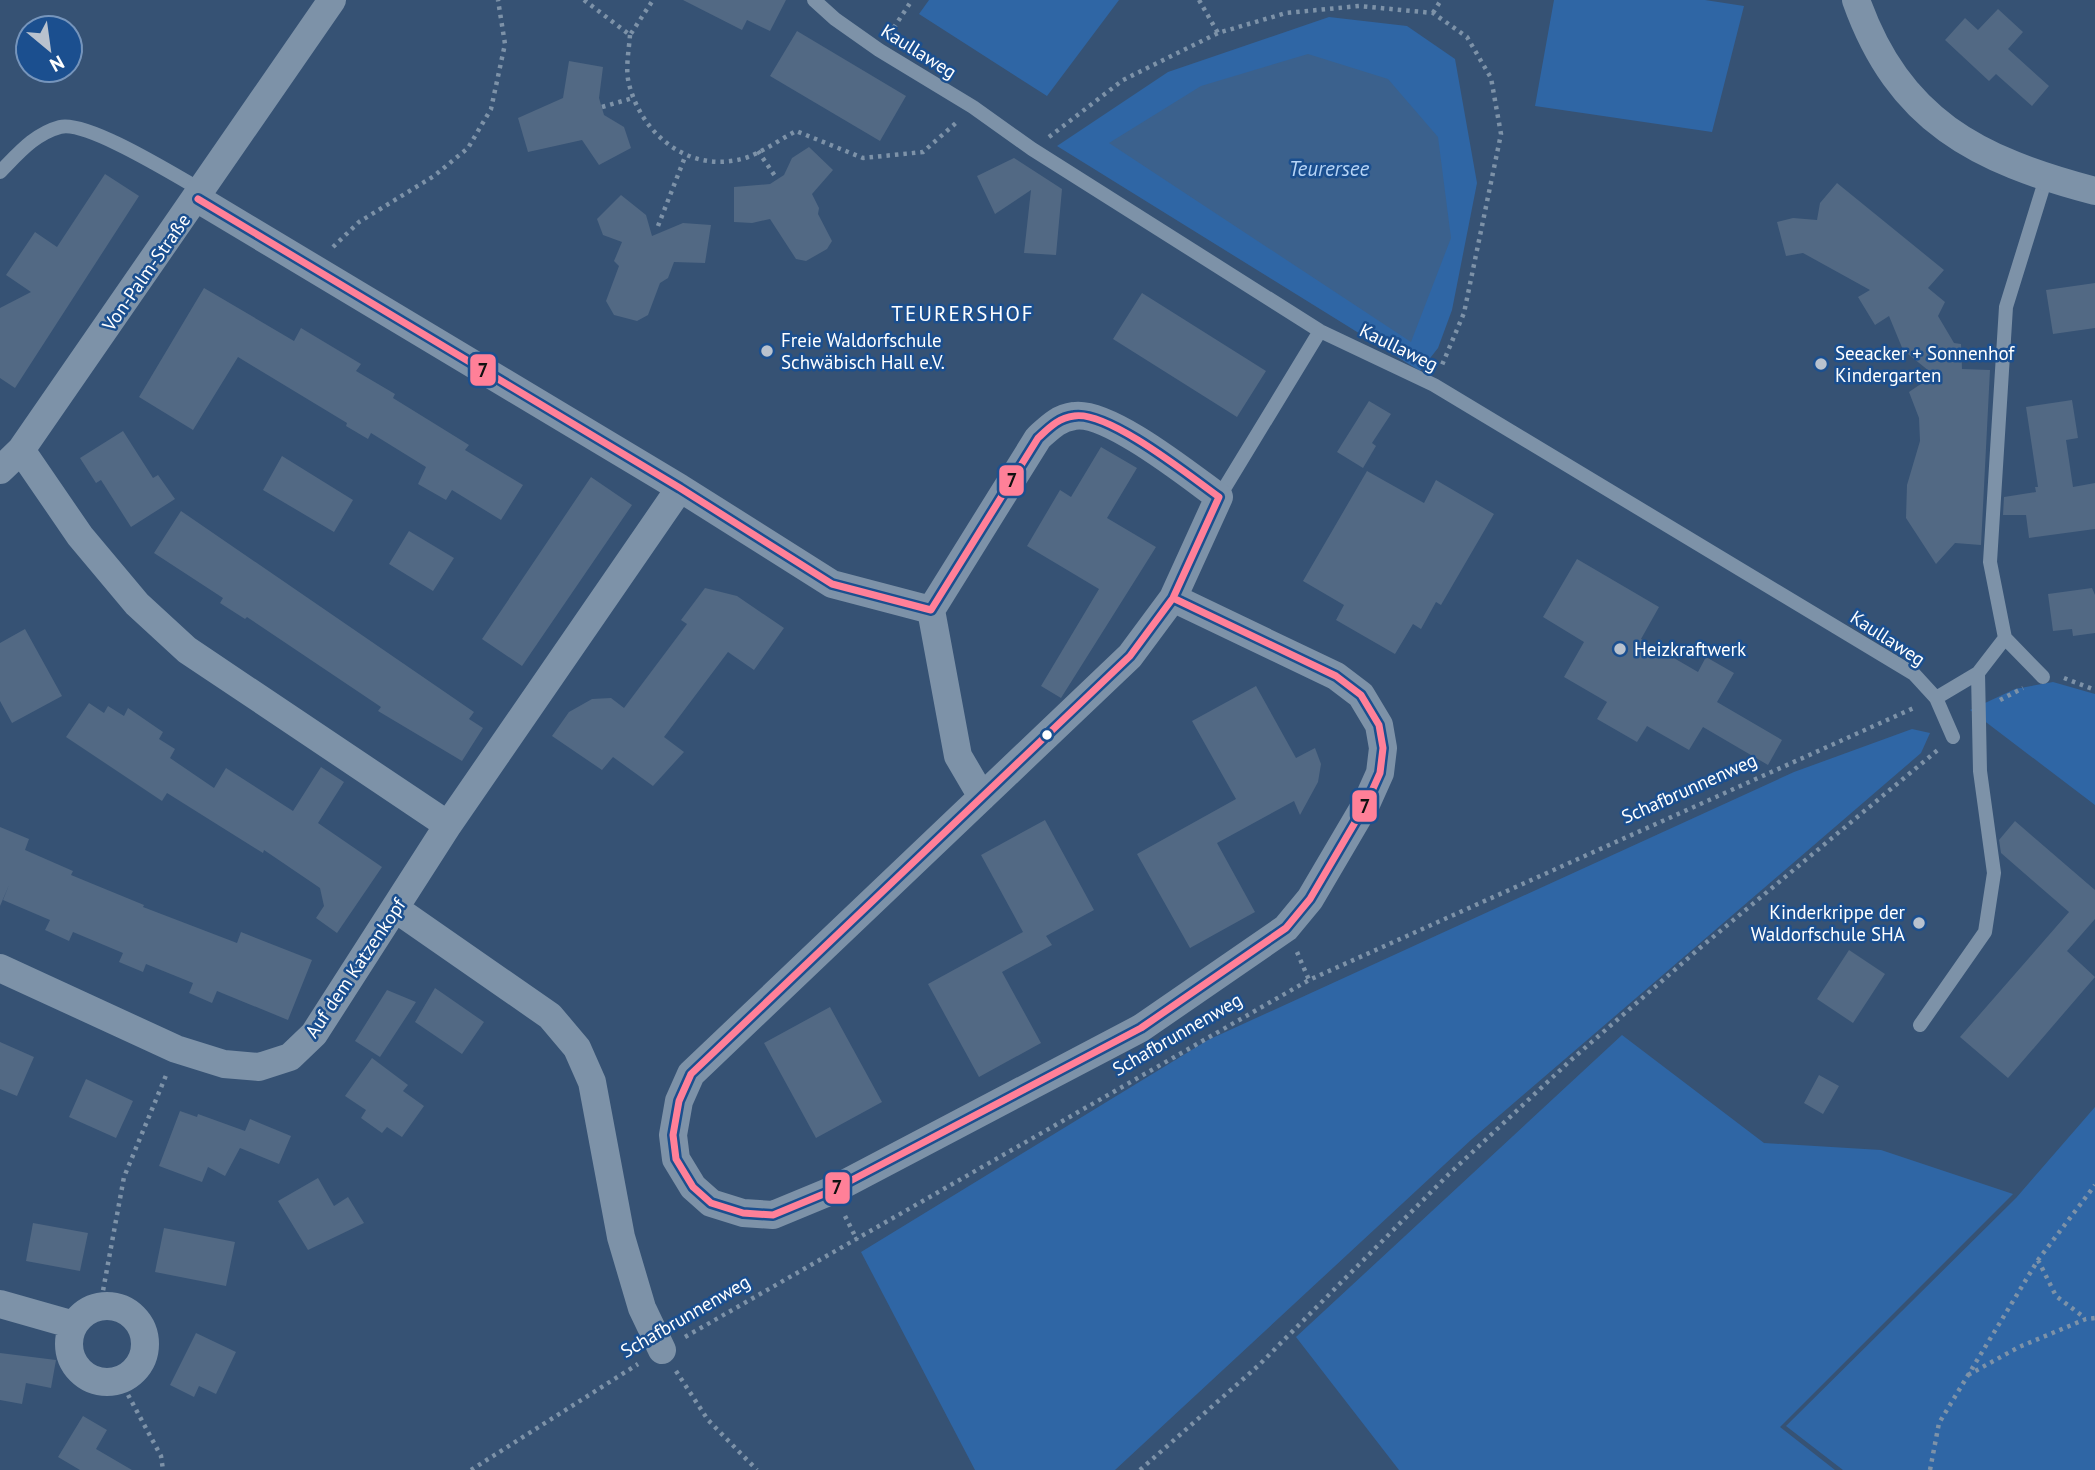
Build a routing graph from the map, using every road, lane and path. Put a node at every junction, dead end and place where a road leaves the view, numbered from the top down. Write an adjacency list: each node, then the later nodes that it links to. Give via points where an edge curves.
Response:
1 (332, 0): 24 (street, Von-Palm-Straße)
2 (498, 0): 26 (path, via 505,44 491,109 468,148 434,176 359,222)
3 (584, 0): 12 (path)
4 (653, 0): 12 (path)
5 (814, 0): 13 (lane, Kaullaweg)
6 (912, 0): 13 (path)
7 (1199, 0): 11 (path)
8 (1441, 0): 10 (path)
9 (1856, 0): 21 (street, via 1867,31 1906,95 1954,135 1999,160)
10 (1433, 13): 11 (path, via 1359,6 1286,13); 28 (path, via 1467,37 1491,78 1502,134 1464,313)
11 (1218, 33): 17 (path, via 1123,80)
12 (630, 35): 14 (path, via 628,81)
13 (879, 50): 16 (lane, Kaullaweg)
14 (634, 97): 15 (path); 19 (path, via 654,134)
15 (601, 107)
16 (973, 107): 17 (lane, Kaullaweg); 18 (path, via 923,152 863,158 796,131)
17 (1032, 149): 27 (lane, Kaullaweg)
18 (758, 151): 19 (path, via 718,161); 22 (path)
19 (685, 157): 25 (path)
20 (0, 172): 24 (lane, via 33,139 63,126 102,136)
21 (2046, 178): 23 (street); 35 (lane, via 2006,307 1990,562)
22 (777, 179)
23 (2095, 191)
24 (200, 195): 26 (street); 29 (street, Von-Palm-Straße)
25 (658, 226)
26 (313, 268): 31 (street)
27 (1320, 331): 28 (lane, Kaullaweg); 32 (lane)
28 (1434, 386): 39 (lane, Kaullaweg, via 1914,674)
29 (21, 450): 30 (street, Von-Palm-Straße); 43 (street, via 88,546 137,604 187,650)
30 (0, 470)
31 (680, 488): 34 (street, via 832,584); 43 (street, Auf dem Katzenkopf)
32 (1219, 497): 33 (street); 34 (street, via 1143,442 1102,422 1077,415 1056,421 1038,438)
33 (1173, 598): 42 (street, via 1130,656); 42 (street, via 1336,676 1361,695 1379,725 1383,748 1380,773 1310,899 1286,928 1141,1028 831,1191 773,1215 743,1213 711,1203 693,1187 676,1158 673,1135 679,1101 691,1074)
34 (931, 610): 42 (street, via 958,756)
35 (2004, 638): 36 (lane); 37 (lane)
36 (1978, 673): 39 (lane); 40 (lane)
37 (2043, 677): 38 (path, via 2063,678); 40 (path, via 2003,698)
38 (2095, 690)
39 (1936, 698): 41 (lane, Kaullaweg); 55 (path, Schafbrunnenweg, via 1310,980)
40 (1980, 719): 46 (lane, via 1980,771 1994,873 1985,932)
41 (1953, 737): 61 (path, via 1571,1060 1259,1365)
42 (982, 797)
43 (448, 825): 44 (street, Auf dem Katzenkopf)
44 (396, 909): 47 (street, Auf dem Katzenkopf, via 314,1034 290,1056 259,1067 224,1064); 55 (street, via 550,1016 577,1048 592,1082 621,1237 642,1308)
45 (0, 968): 47 (street, Auf dem Katzenkopf)
46 (1920, 1025)
47 (176, 1049): 51 (path, via 124,1177)
48 (2095, 1185): 49 (path)
49 (2038, 1260): 53 (path, via 2056,1296); 56 (path)
50 (0, 1304): 54 (street)
51 (100, 1307): 54 (street, via 85,1313); 57 (street, via 116,1307 141,1327 145,1342 142,1358 134,1371)
52 (2095, 1318): 53 (path)
53 (2086, 1319): 56 (path, via 2019,1347)
54 (74, 1325): 57 (street, via 68,1343 72,1361 84,1376 102,1382)
55 (662, 1350): 59 (path, Schafbrunnenweg); 60 (path, via 708,1420)
56 (1968, 1376): 62 (path, via 1939,1423)
57 (120, 1380): 58 (path, via 161,1456)
58 (163, 1470)
59 (471, 1470)
60 (757, 1470)
61 (1140, 1470)
62 (1930, 1470)

